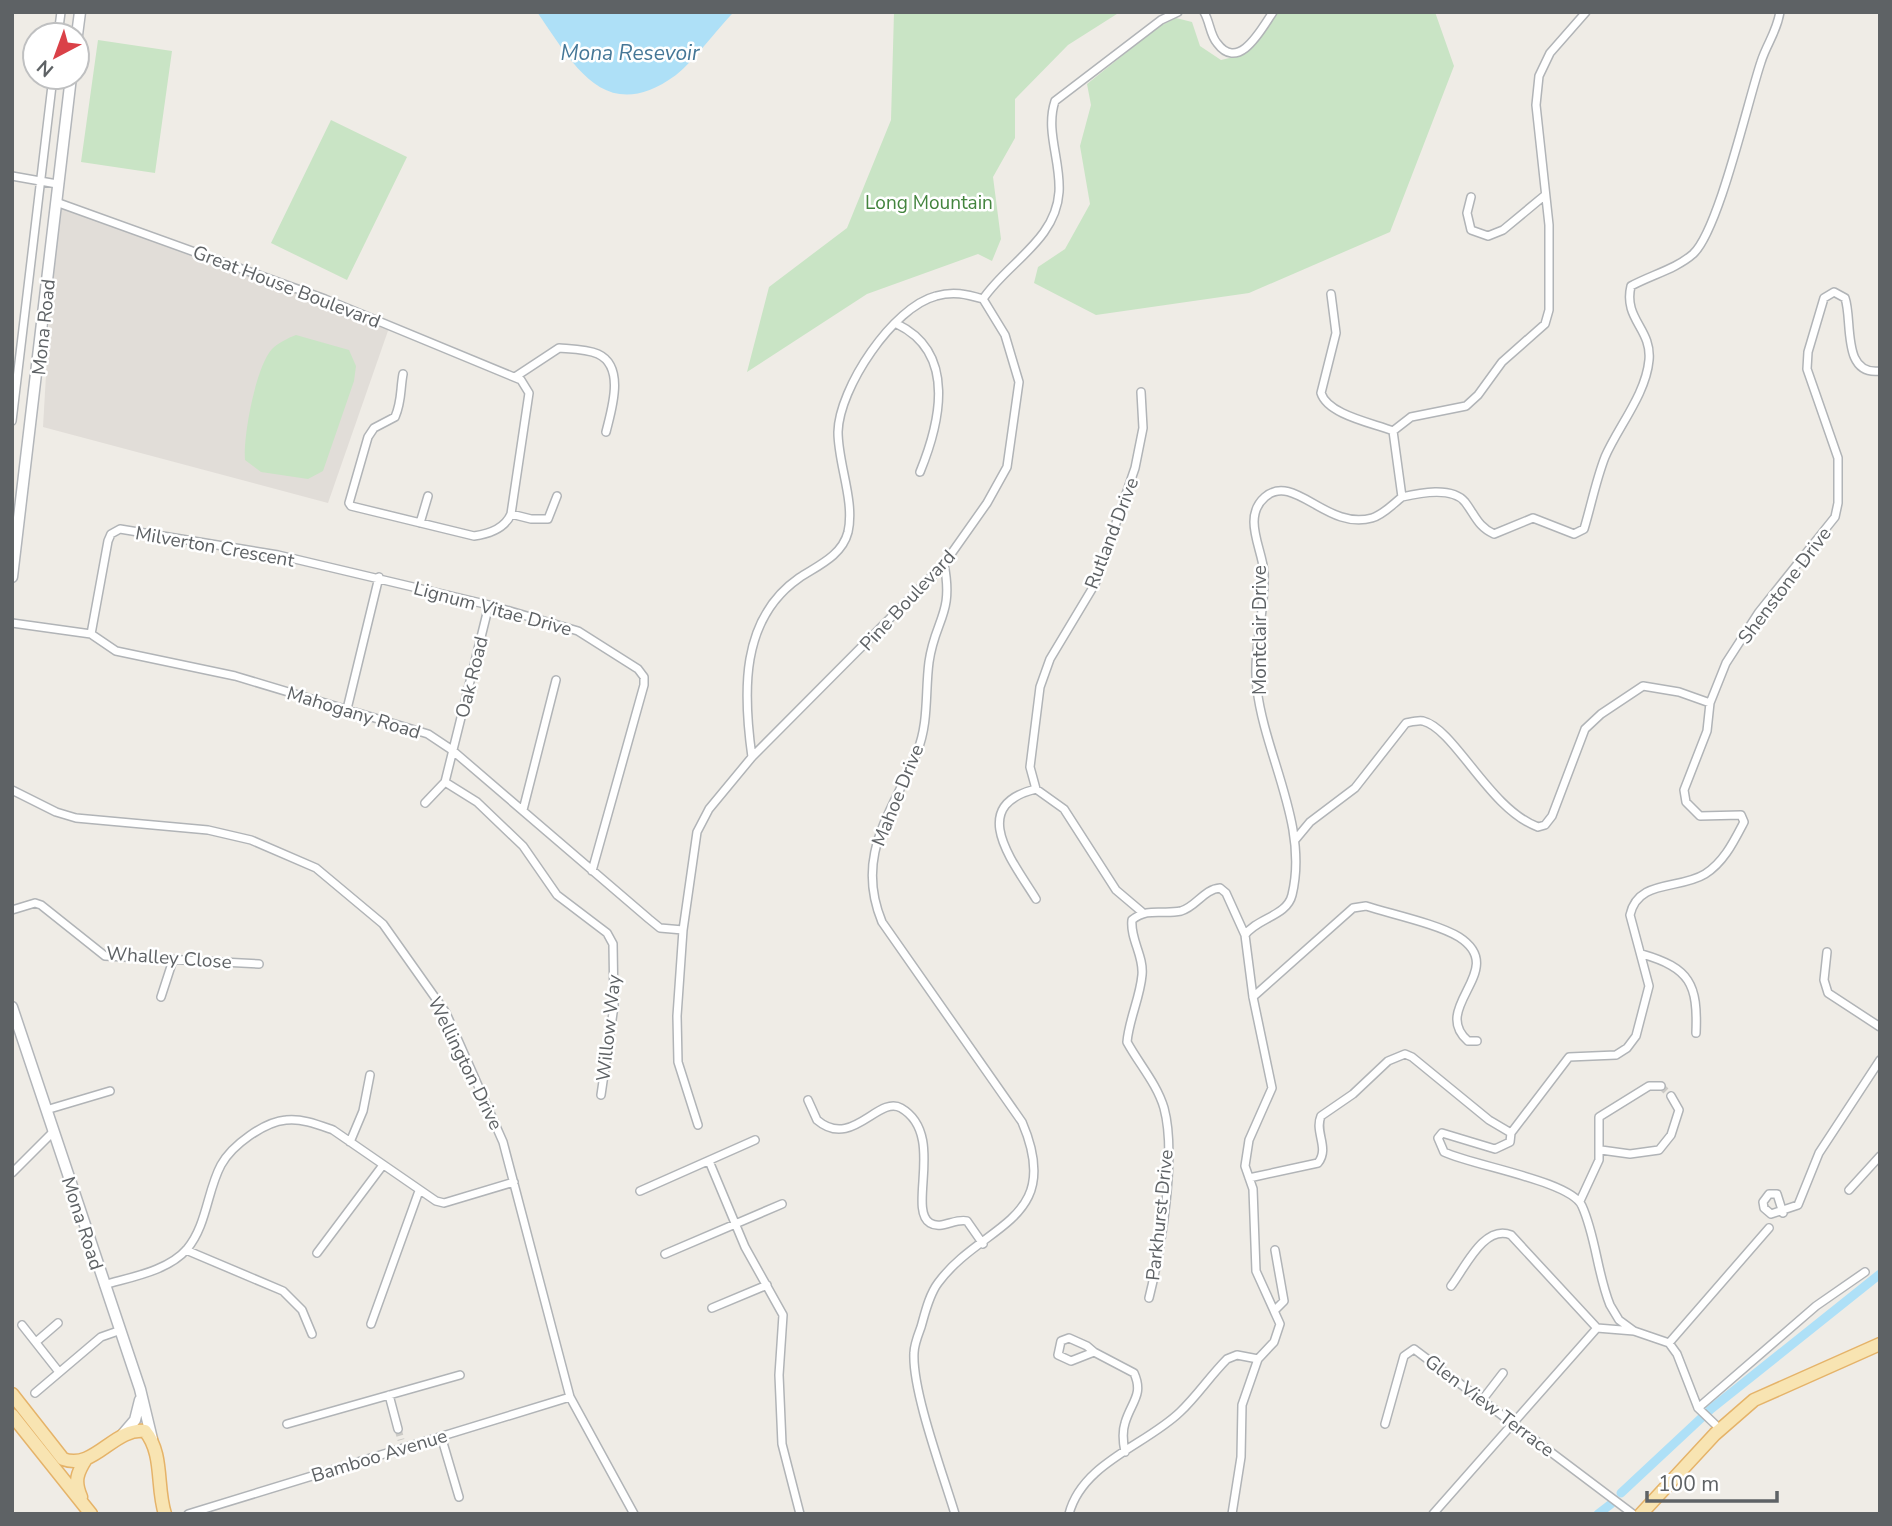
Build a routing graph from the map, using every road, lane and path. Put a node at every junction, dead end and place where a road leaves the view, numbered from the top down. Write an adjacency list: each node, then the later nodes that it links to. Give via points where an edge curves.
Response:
1 (1178, 12): 15 (street, via 1055,101 1051,115 1059,171 1056,207 1027,254)
2 (1204, 12): 3 (street, via 1215,41 1234,52 1247,49)
3 (1273, 12)
4 (1586, 12): 11 (street, via 1550,53 1539,76 1536,105)
5 (1780, 12): 27 (street, via 1777,33 1762,57 1704,237 1695,252 1677,265 1631,286 1628,300 1635,322 1648,338 1649,361 1639,392 1604,461 1584,529 1574,534 1538,518 1494,534 1479,525 1454,494)
6 (51, 91): 9 (street)
7 (69, 91): 10 (street, Mona Road)
8 (12, 176): 9 (street)
9 (41, 179): 10 (street); 21 (street)
10 (57, 184): 13 (street, Mona Road)
11 (1544, 196): 12 (street, via 1503,230 1488,236 1471,230); 22 (street, via 1550,273 1545,324 1502,362 1466,406 1411,417)
12 (1471, 197)
13 (56, 202): 19 (street, Great House Boulevard, via 325,299); 31 (street, Mona Road)
14 (1331, 294): 22 (street, via 1336,333 1323,400)
15 (983, 299): 16 (street, via 953,293 935,296 911,309); 30 (street, Pine Boulevard, via 1014,359 1019,382 1015,424 1007,467)
16 (897, 324): 24 (street, via 915,335 928,351 940,383 935,436); 40 (street, via 857,374 841,412 841,469 849,512 843,543 837,553 782,591 755,632 748,678)
17 (1880, 371): 37 (street, Shenstone Drive, via 1863,368 1855,358 1849,345 1851,318 1845,298 1834,292 1824,298 1807,369 1838,458 1835,517 1759,612 1726,663)
18 (403, 374): 29 (street, via 403,394 395,417 370,432 348,499 351,506)
19 (515, 377): 23 (street, via 559,348 600,355 615,378); 28 (street, via 526,384 529,393)
20 (1141, 392): 42 (street, Rutland Drive, via 1143,428 1115,531 1095,584 1050,659 1040,687 1030,767)
21 (12, 421)
22 (1393, 431): 27 (street)
23 (606, 432)
24 (920, 472)
25 (428, 496): 29 (street)
26 (557, 496): 28 (street, via 548,519)
27 (1402, 497): 46 (street, Montclair Drive, via 1374,518 1363,520 1339,519 1301,496 1281,490 1265,497 1255,509 1264,571 1257,691)
28 (511, 514): 29 (street, via 504,524 474,536)
29 (420, 523)
30 (944, 564): 40 (street, Pine Boulevard); 91 (street, Mahoe Drive, via 948,602 929,663 918,750 877,841 872,888 882,922 1022,1122 1034,1157 1024,1207)
31 (13, 571)
32 (379, 578): 33 (street, Lignum Vitae Drive); 35 (street, Milverton Crescent, via 278,555 120,529 108,541); 38 (street)
33 (489, 605): 39 (street, Oak Road); 47 (street, Lignum Vitae Drive, via 578,631 638,669 643,677)
34 (12, 623): 35 (street)
35 (91, 634): 38 (street, Mahogany Road, via 116,650 235,676)
36 (556, 680): 45 (street)
37 (1710, 702): 46 (street, via 1651,685 1601,714 1585,729 1552,816 1538,827 1512,814 1442,734 1423,721 1406,723 1355,788 1310,822); 54 (street, Shenstone Drive, via 1707,731 1684,790 1686,802 1700,816 1732,813 1741,815 1744,822 1723,858 1708,872 1637,896 1630,915)
38 (347, 709): 39 (street, Mahogany Road, via 401,723)
39 (452, 750): 41 (street); 45 (street, Mahogany Road)
40 (752, 757): 51 (street, Pine Boulevard, via 701,821)
41 (445, 782): 44 (street); 67 (street, Willow Way, via 477,802 523,846 557,895 607,933 613,944 614,1006)
42 (1036, 789): 48 (street, via 1022,792 1001,813 997,824 1005,849); 50 (street, via 1064,809 1116,890)
43 (12, 790): 82 (street, Wellington Drive, via 76,818 208,831 251,840 316,868 340,885 383,924 446,1013 503,1142)
44 (425, 803)
45 (523, 810): 47 (street, Mahogany Road)
46 (1295, 840): 52 (street, Montclair Drive, via 1292,896 1279,912 1257,922)
47 (592, 871): 51 (street, Mahogany Road, via 660,928)
48 (1036, 899)
49 (12, 910): 55 (street, Whalley Close, via 41,905 105,956)
50 (1142, 912): 52 (street, via 1180,911 1220,888); 100 (street, Parkhurst Drive, via 1132,920 1142,974 1127,1042 1158,1092 1168,1147 1157,1268)
51 (682, 930): 71 (street, Pine Boulevard, via 678,1062)
52 (1245, 934): 58 (street)
53 (1827, 952): 60 (street, via 1824,980 1828,993)
54 (1642, 954): 61 (street, via 1678,968 1692,986); 73 (street, Shenstone Drive, via 1648,994 1633,1042 1616,1055 1569,1057)
55 (173, 960): 56 (street, Whalley Close); 57 (street)
56 (259, 964)
57 (161, 997)
58 (1252, 997): 62 (street, via 1353,908 1366,906 1457,936 1472,951 1477,962 1475,975 1455,1019 1458,1032 1468,1041); 81 (street, via 1272,1088 1249,1140 1245,1166)
59 (12, 1007): 70 (street, Mona Road)
60 (1880, 1027)
61 (1696, 1033)
62 (1477, 1041)
63 (1880, 1060): 88 (street, via 1819,1153 1798,1206)
64 (370, 1075): 75 (street, via 363,1111)
65 (1661, 1086): 76 (street, via 1649,1086 1602,1114 1596,1127)
66 (110, 1091): 70 (street)
67 (601, 1095)
68 (1671, 1096): 76 (street, via 1679,1110 1671,1135 1659,1150 1630,1154)
69 (808, 1100): 91 (street, via 817,1120 841,1128 858,1125 881,1108 900,1108 915,1122 926,1150 922,1192 926,1220 940,1226 967,1221)
70 (46, 1110): 72 (street, Mona Road)
71 (698, 1125)
72 (53, 1132): 80 (street); 97 (street, Mona Road)
73 (1511, 1133): 81 (street, via 1489,1120 1426,1065 1405,1054 1388,1061 1321,1116 1323,1152 1318,1163); 86 (street, via 1510,1142 1495,1149 1444,1133 1438,1138 1444,1152 1452,1156 1564,1188)
74 (755, 1140): 78 (street)
75 (350, 1142): 79 (street); 92 (street, via 333,1130 285,1120 240,1144 221,1166 199,1231)
76 (1601, 1150): 86 (street)
77 (1880, 1156): 83 (street)
78 (709, 1161): 85 (street); 89 (street)
79 (383, 1166): 84 (street); 94 (street)
80 (12, 1173)
81 (1249, 1178): 102 (street, via 1256,1271)
82 (514, 1182): 84 (street, via 444,1203); 122 (street, Wellington Drive)
83 (1849, 1190)
84 (419, 1191): 104 (street)
85 (640, 1191)
86 (1580, 1201): 108 (street, via 1610,1305 1619,1320)
87 (782, 1205): 89 (street)
88 (1783, 1213)
89 (735, 1224): 95 (street); 98 (street)
90 (1769, 1228): 111 (street)
91 (983, 1244): 142 (street, Mahoe Drive, via 936,1285 913,1352 920,1395)
92 (186, 1250): 97 (street, via 154,1269); 109 (street, via 283,1292 302,1310)
93 (1275, 1250): 102 (street, via 1285,1291 1284,1301)
94 (317, 1253)
95 (665, 1254)
96 (1865, 1272): 124 (street, via 1816,1306)
97 (104, 1285): 107 (street, Mona Road)
98 (767, 1285): 101 (street); 141 (street, via 783,1315 779,1375 782,1444)
99 (1451, 1286): 106 (street, via 1488,1236 1503,1232 1518,1241)
100 (1149, 1298)
101 (712, 1308)
102 (1275, 1310): 114 (street, via 1280,1324 1274,1342)
103 (58, 1323): 110 (street)
104 (371, 1324)
105 (22, 1325): 110 (street)
106 (1597, 1328): 108 (street); 128 (street)
107 (121, 1330): 115 (street, via 101,1337); 118 (street, Mona Road)
108 (1634, 1331): 111 (street)
109 (312, 1334)
110 (36, 1342): 115 (street)
111 (1669, 1343): 124 (street)
112 (1880, 1345): 129 (main road, via 1772,1390)
113 (1094, 1352): 113 (street, via 1071,1361 1058,1355 1058,1348 1069,1338); 134 (street, via 1124,1366 1138,1382 1138,1399 1125,1422)
114 (1258, 1359): 134 (street, via 1237,1355 1227,1359 1178,1414); 144 (street, via 1242,1405 1241,1457)
115 (59, 1372): 119 (street)
116 (1503, 1373): 123 (street)
117 (460, 1375): 121 (street)
118 (140, 1389): 131 (street, via 135,1420); 133 (street, Mona Road)
119 (35, 1393)
120 (12, 1394): 135 (main road, via 63,1459)
121 (389, 1395): 126 (street); 130 (street)
122 (570, 1397): 132 (street, Bamboo Avenue); 140 (street, Wellington Drive)
123 (1483, 1399): 127 (street, Glen View Terrace, via 1410,1349); 128 (street, Glen View Terrace)
124 (1699, 1409): 129 (street)
125 (12, 1415): 137 (main road)
126 (287, 1424)
127 (1385, 1424)
128 (1515, 1424): 145 (street); 146 (street, Glen View Terrace)
129 (1716, 1425): 147 (main road)
130 (398, 1429)
131 (123, 1434): 133 (main road, via 145,1431); 135 (main road)
132 (442, 1436): 136 (street); 139 (street, Bamboo Avenue, via 402,1444)
133 (152, 1439): 138 (main road)
134 (1125, 1452): 143 (street, via 1082,1488)
135 (86, 1459): 137 (main road, via 76,1474 76,1487)
136 (459, 1497)
137 (88, 1510)
138 (165, 1514)
139 (188, 1514)
140 (634, 1514)
141 (800, 1514)
142 (955, 1514)
143 (1069, 1514)
144 (1231, 1514)
145 (1433, 1514)
146 (1633, 1514)
147 (1641, 1514)

